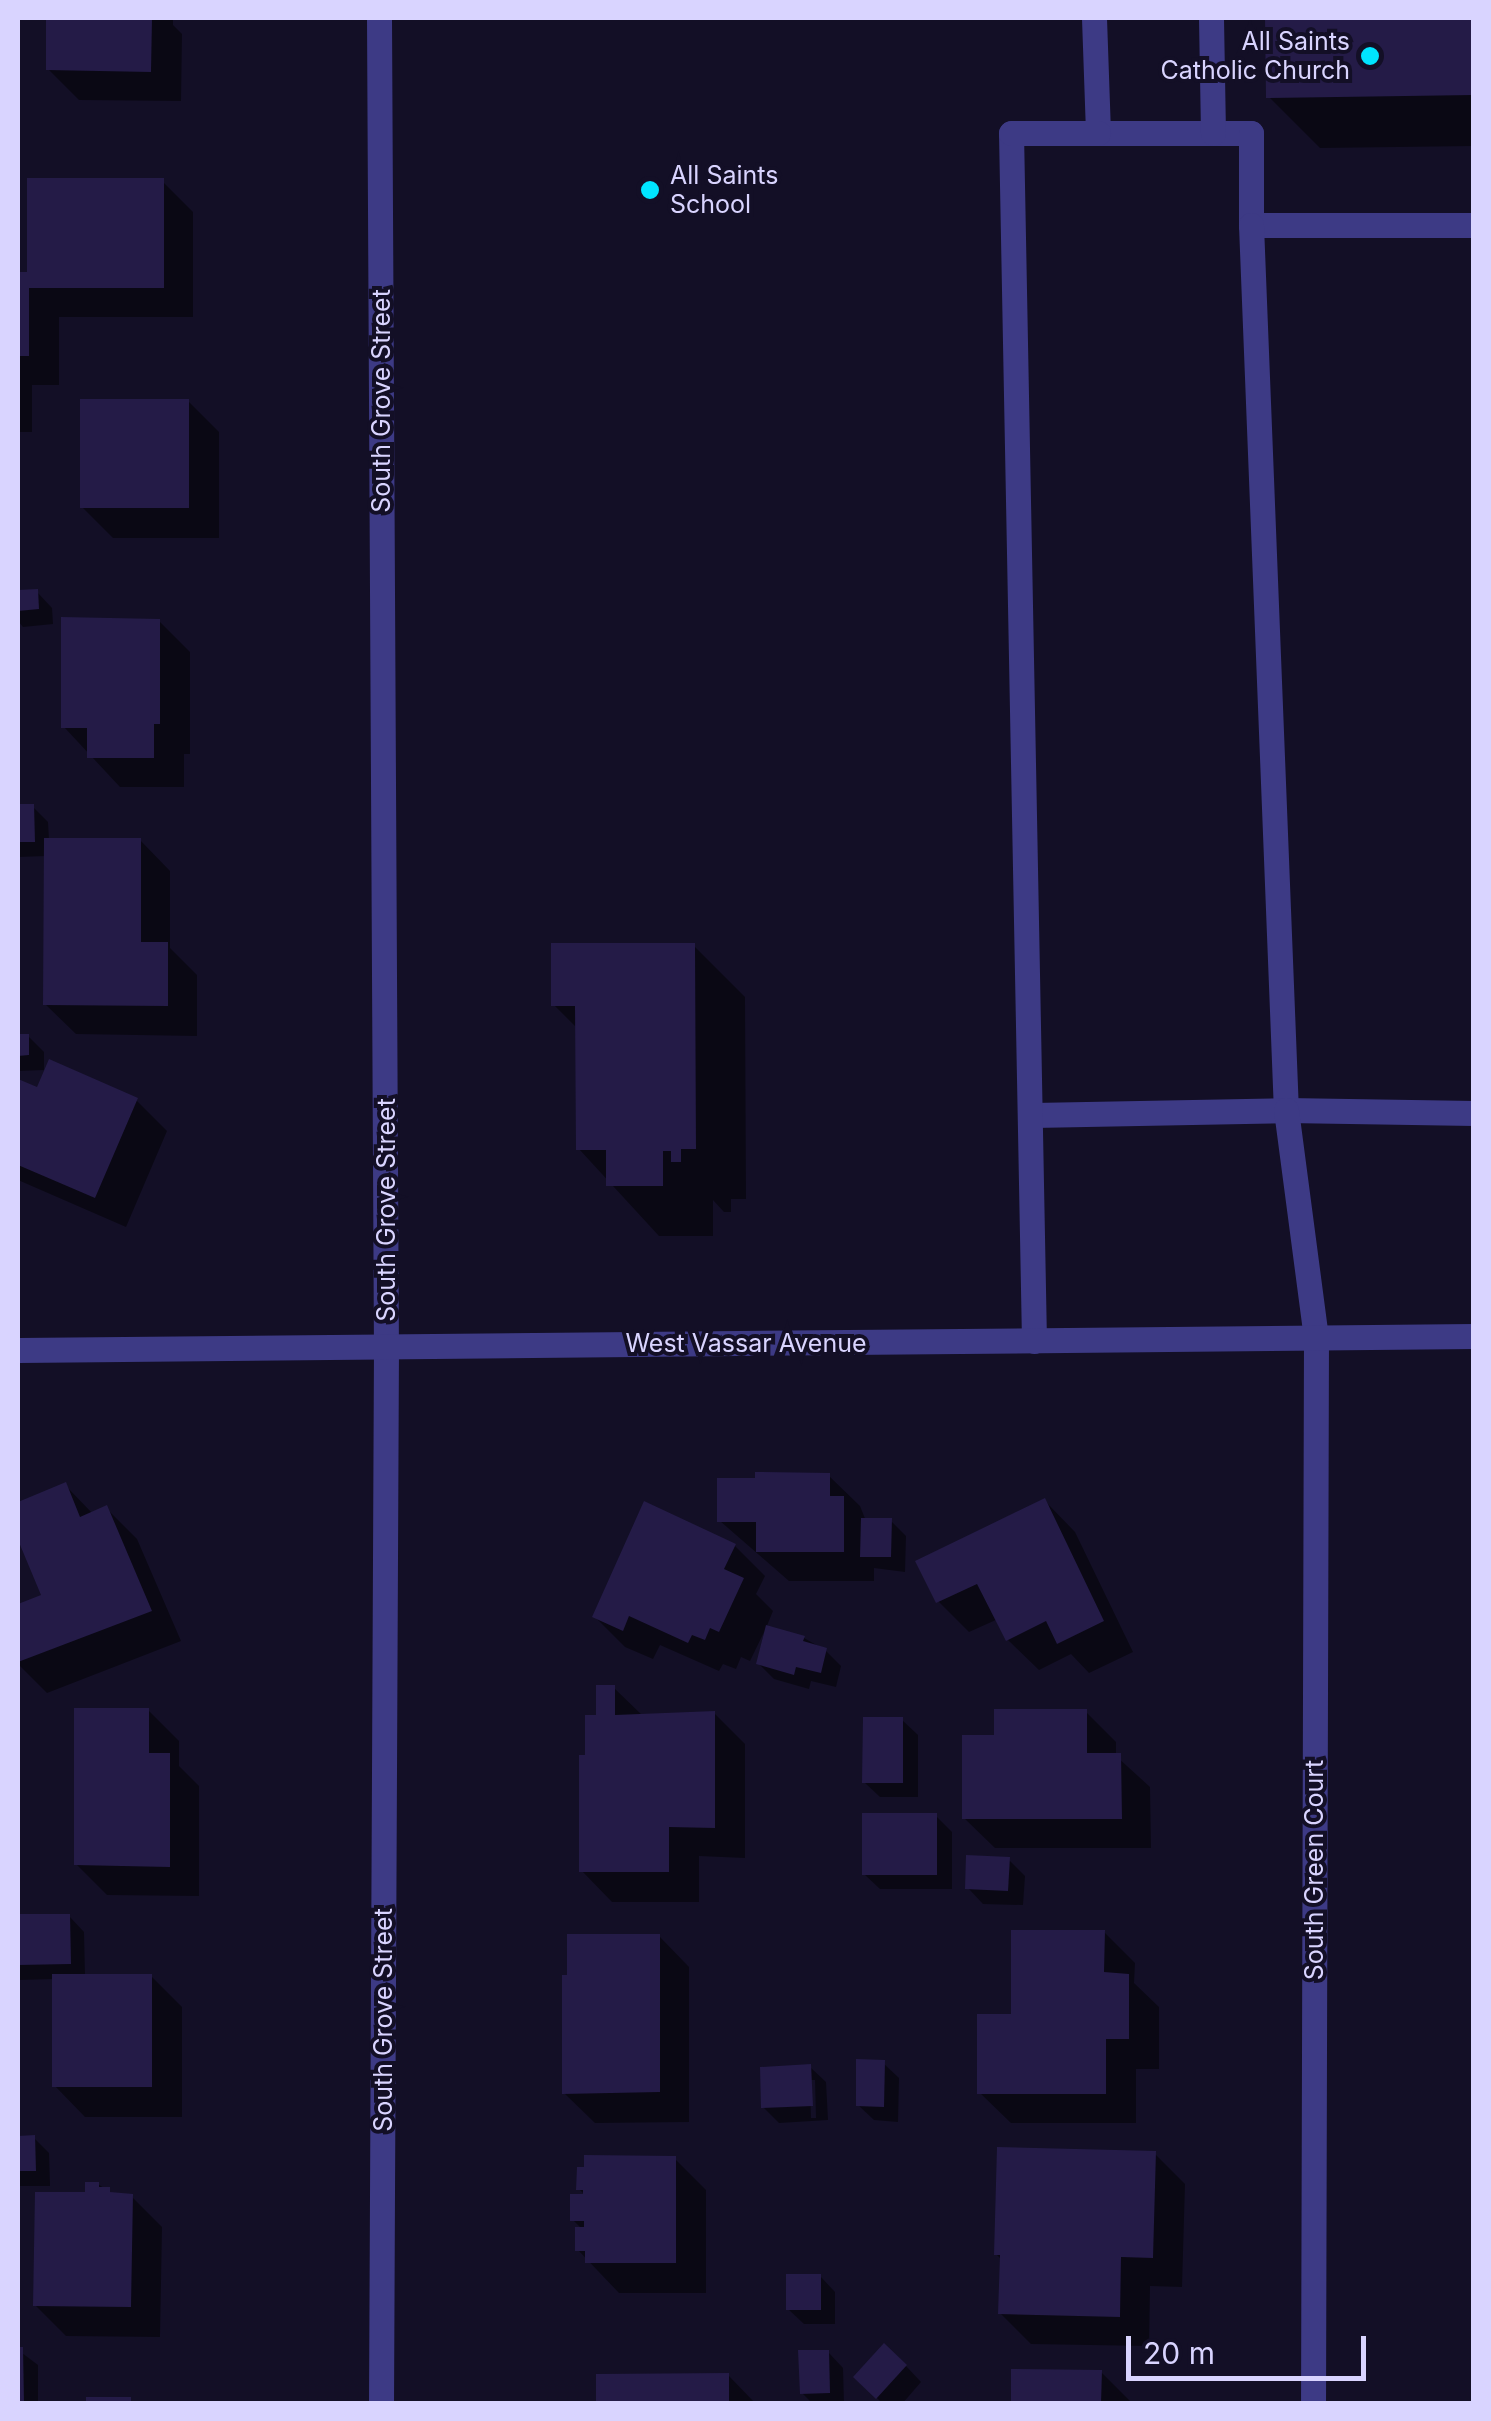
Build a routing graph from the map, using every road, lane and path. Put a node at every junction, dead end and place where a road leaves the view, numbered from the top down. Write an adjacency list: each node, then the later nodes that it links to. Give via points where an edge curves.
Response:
1 (379, 18): 14 (street, South Grove Street)
2 (1094, 18): 4 (street)
3 (1211, 18): 5 (street)
4 (1098, 133): 5 (street); 10 (street, via 1012,133)
5 (1212, 133): 6 (street, South Green Court, via 1251,133)
6 (1251, 225): 7 (street); 8 (street, South Green Court)
7 (1474, 225)
8 (1286, 1110): 9 (street); 10 (street); 12 (street, South Green Court)
9 (1474, 1114)
10 (1033, 1115): 13 (street)
11 (1474, 1336): 12 (street, West Vassar Avenue)
12 (1316, 1337): 13 (street, West Vassar Avenue); 17 (street, South Green Court)
13 (1034, 1341): 14 (street, West Vassar Avenue)
14 (386, 1346): 15 (street, West Vassar Avenue); 16 (street, South Grove Street)
15 (18, 1350)
16 (381, 2404)
17 (1313, 2404)

